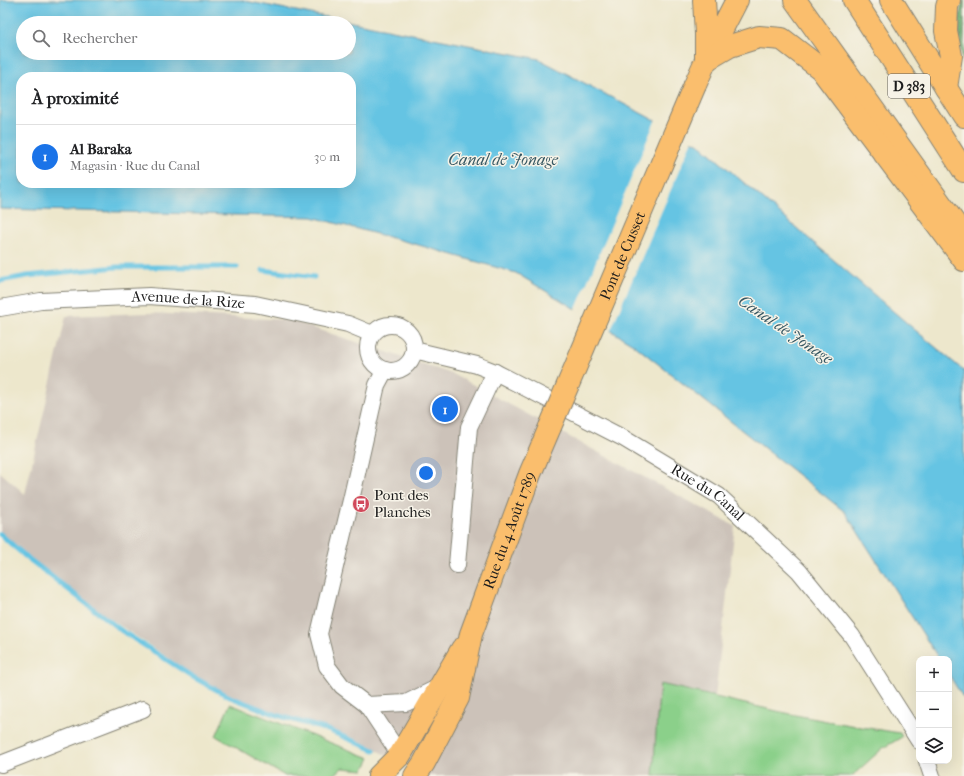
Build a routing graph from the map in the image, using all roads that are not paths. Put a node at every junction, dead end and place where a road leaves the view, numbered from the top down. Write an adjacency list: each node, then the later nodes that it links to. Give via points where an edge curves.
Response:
1 (704, 0): 7 (main road)
2 (737, 0): 7 (main road)
3 (795, 0): 11 (main road)
4 (854, 0): 10 (main road, D 383)
5 (892, 0): 8 (main road, D 383)
6 (949, 0): 8 (main road, via 946,31 951,56)
7 (706, 60): 12 (main road, via 730,46 759,37 782,39 821,69); 18 (main road, Pont de Cusset, bridge)
8 (946, 88): 9 (main road, D 383)
9 (964, 116)
10 (964, 171)
11 (964, 236)
12 (964, 260)
13 (0, 308): 14 (street, Avenue de la Rize, via 42,301 149,296 255,304 348,324)
14 (372, 334): 15 (street, via 384,326 400,326 411,335); 16 (street, via 369,355 378,367)
15 (414, 350): 16 (street, via 408,364 401,369); 17 (street, Rue du Canal, via 477,365)
16 (385, 370): 22 (street, via 378,385 319,634 328,666 342,686)
17 (495, 372): 19 (street, via 469,427); 24 (street, Rue du Canal, via 623,438 719,496 798,571 847,630)
18 (550, 427): 20 (main road, Rue du 4 Août 1789)
19 (456, 565)
20 (471, 634): 21 (main road, Rue du 4 Août 1789); 28 (main road, Rue du 4 Août 1789, via 458,698)
21 (439, 687): 22 (street, via 406,703); 26 (main road, Rue du 4 Août 1789)
22 (367, 705): 26 (street)
23 (143, 709): 27 (street)
24 (916, 736)
25 (928, 764): 29 (street)
26 (390, 765)
27 (2, 767)
28 (416, 775)
29 (932, 776)

